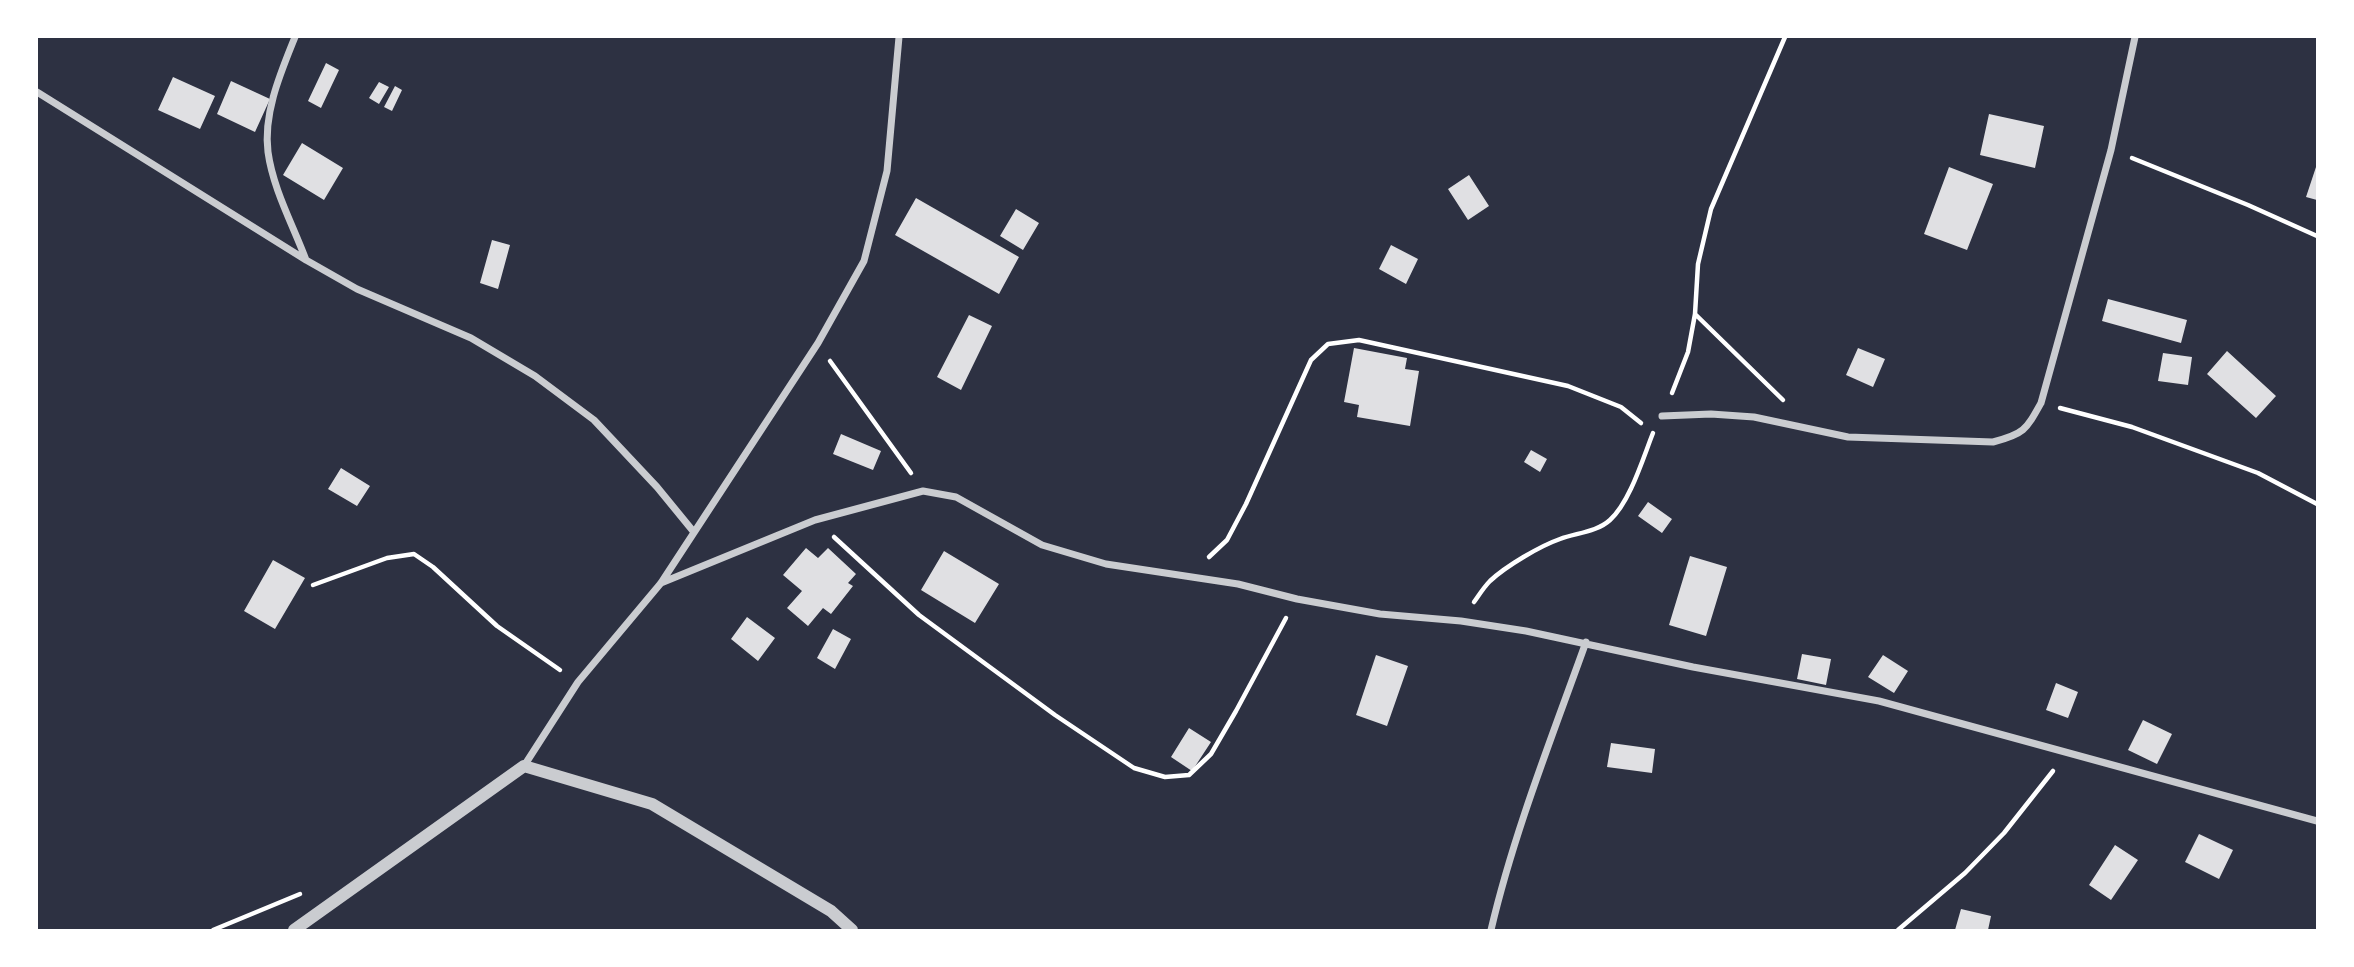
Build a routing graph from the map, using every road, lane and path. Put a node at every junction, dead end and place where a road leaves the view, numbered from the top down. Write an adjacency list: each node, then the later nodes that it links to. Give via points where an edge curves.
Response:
1 (295, 37): 8 (street, via 273,98 268,152)
2 (899, 37): 10 (street, via 887,171 864,261)
3 (1785, 37): 9 (path, via 1711,209 1698,264)
4 (2135, 37): 6 (street)
5 (37, 92): 8 (street)
6 (2111, 150): 7 (path); 11 (street)
7 (2317, 236)
8 (306, 260): 18 (street, via 357,289 471,338 535,376 601,428)
9 (1695, 314): 12 (path, via 1688,352); 14 (path, via 1759,374)
10 (818, 343): 15 (path); 18 (street)
11 (2041, 403): 14 (street, via 2017,436 1993,442 1848,437); 16 (path, via 2132,427 2258,473)
12 (1662, 416): 14 (street, via 1722,414); 23 (path, via 1619,510 1608,522 1558,540 1501,572 1488,582)
13 (1642, 424): 19 (path, via 1621,407 1568,386 1359,340 1328,344 1311,360 1227,540)
14 (1802, 426)
15 (923, 492): 17 (street); 19 (street, via 956,497 1042,545 1106,564)
16 (2317, 504)
17 (815, 520): 20 (street); 22 (path, via 919,615 1134,768 1165,777 1189,775 1211,754)
18 (693, 531): 20 (street)
19 (1188, 578): 22 (street, via 1238,584)
20 (661, 583): 25 (street)
21 (313, 585): 25 (path, via 387,558 414,554 496,626)
22 (1297, 599): 23 (street, via 1380,614)
23 (1461, 621): 24 (street)
24 (1586, 642): 26 (street, via 1879,701); 31 (street, via 1534,788)
25 (578, 682): 27 (street)
26 (2066, 753): 28 (street); 32 (path, via 2004,833)
27 (524, 766): 29 (street); 30 (street, via 652,804 831,911)
28 (2317, 821)
29 (294, 930)
30 (852, 930)
31 (1491, 930)
32 (1898, 930)

